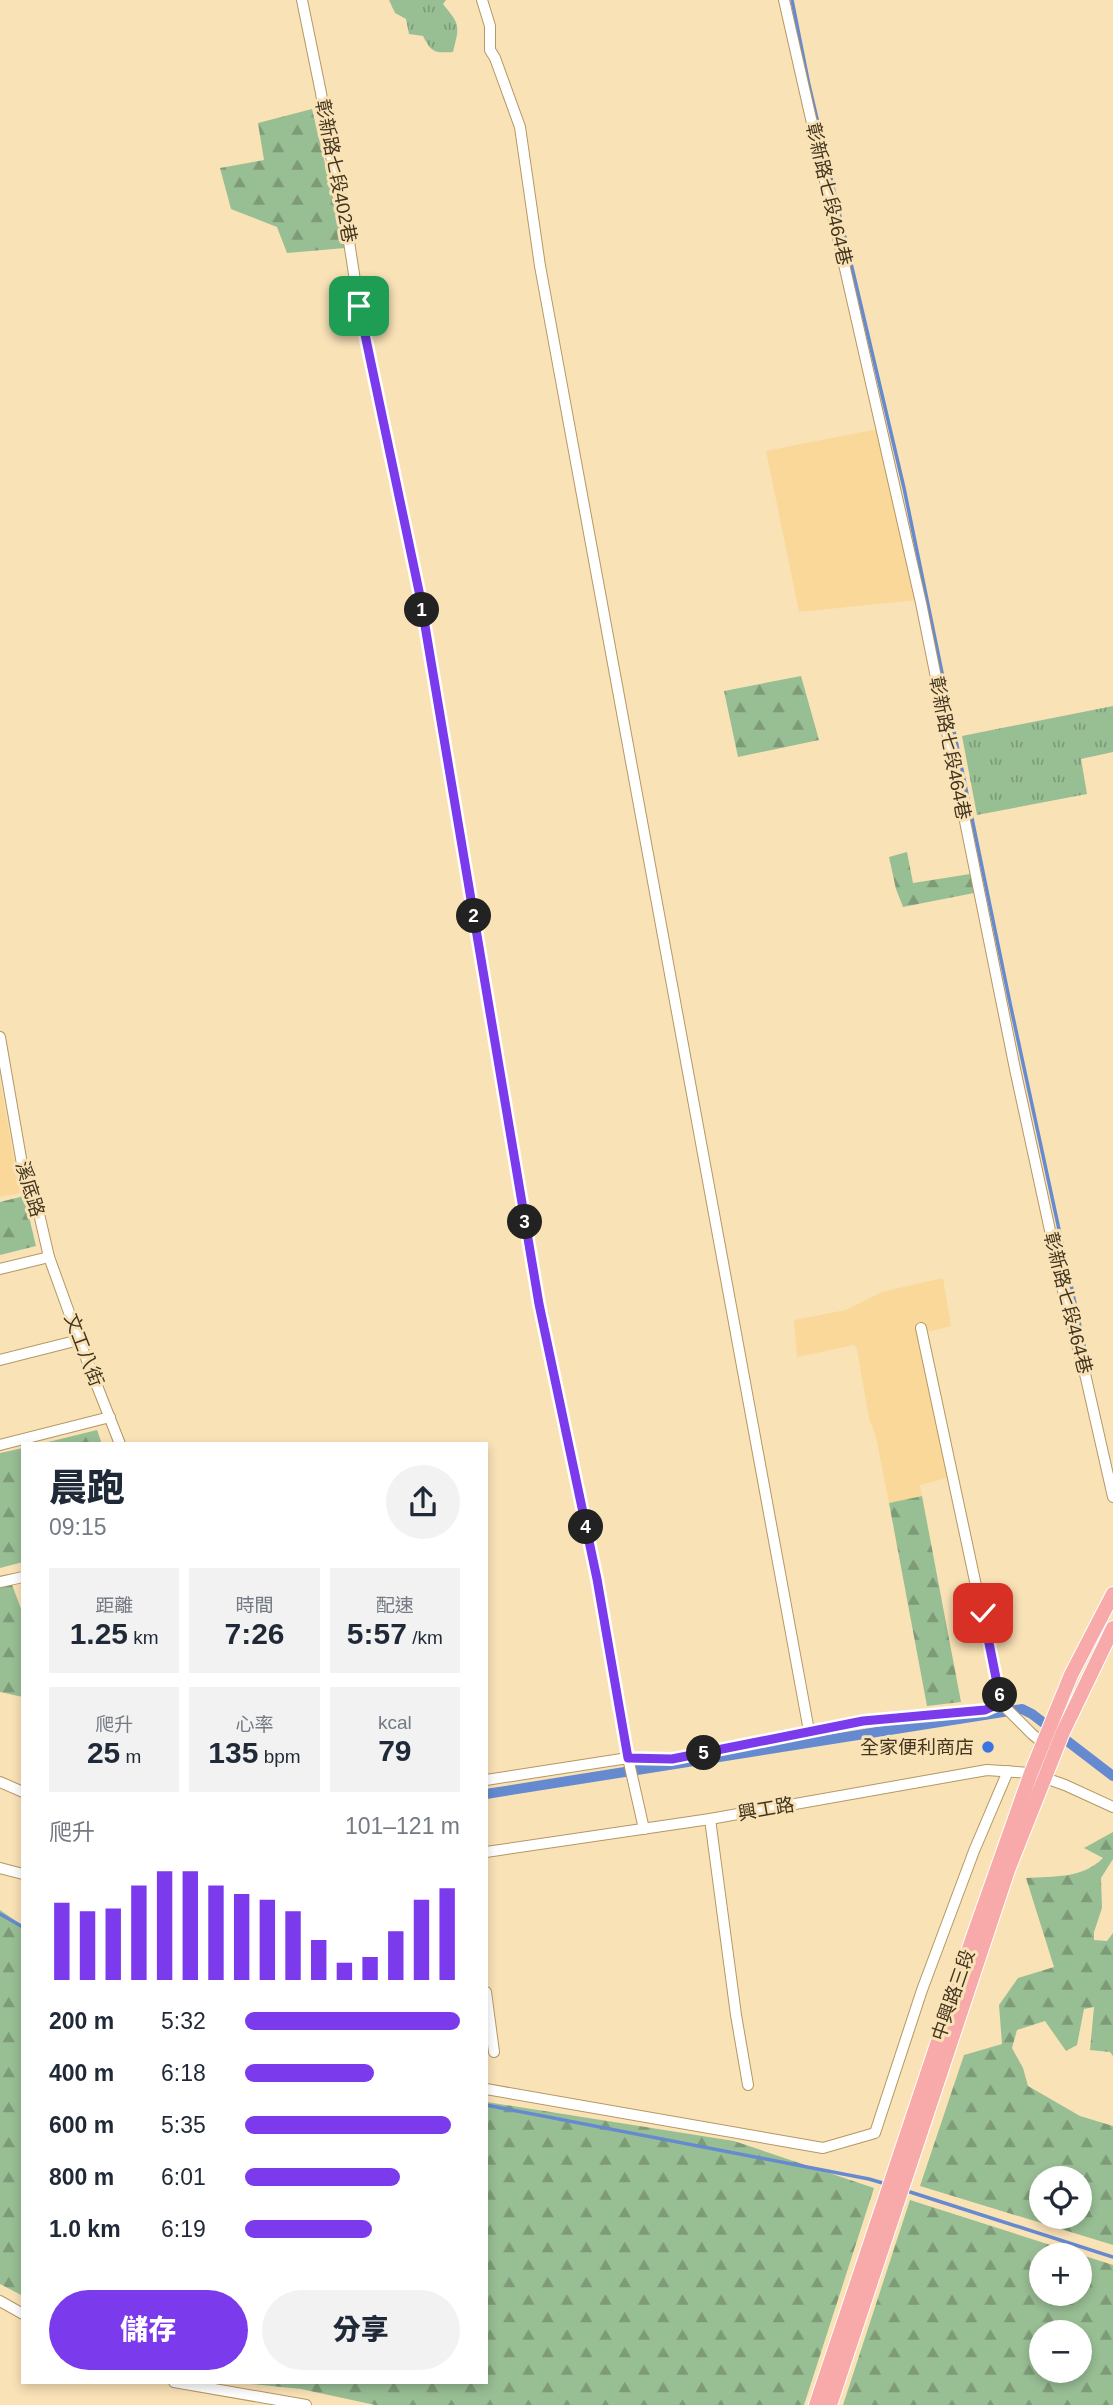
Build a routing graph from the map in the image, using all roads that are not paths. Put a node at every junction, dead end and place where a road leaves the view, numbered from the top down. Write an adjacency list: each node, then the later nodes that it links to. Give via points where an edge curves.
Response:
1 (302, 0): 22 (street, 彰新路七段402巷, via 359,306 420,596 539,1304 597,1579)
2 (482, 0): 19 (street, via 490,26 490,50 520,127 545,293)
3 (784, 0): 13 (street, 彰新路七段464巷, via 918,589 1064,1295)
4 (0, 1037): 5 (street, 溪底路, via 22,1164 34,1192)
5 (49, 1257): 6 (street); 8 (street, 文工八街)
6 (0, 1269)
7 (921, 1328): 18 (street)
8 (79, 1340): 9 (street); 10 (street, 文工八街)
9 (0, 1360)
10 (110, 1417): 11 (street, 文工八街); 12 (street)
11 (119, 1442)
12 (0, 1445)
13 (1113, 1497)
14 (21, 1577): 15 (street)
15 (0, 1582)
16 (1113, 1594): 20 (main road, 中興路三段)
17 (1113, 1628): 21 (main road, 中興路三段)
18 (1003, 1706): 19 (street); 20 (street)
19 (809, 1731): 22 (street, via 672,1759)
20 (1037, 1739): 21 (street); 24 (main road, 中興路三段)
21 (1055, 1752): 24 (main road, 中興路三段)
22 (628, 1758): 25 (street); 30 (street, 彰新路七段402巷)
23 (1008, 1771): 24 (street, 興工路); 29 (street, 興工路, via 961,1774); 37 (street, via 922,1990 876,2133 824,2148)
24 (1038, 1775): 28 (street, 興工路); 42 (main road, 中興路三段, via 973,1937); 43 (main road, 中興路三段)
25 (488, 1780)
26 (0, 1782): 27 (street)
27 (21, 1791)
28 (1113, 1807)
29 (710, 1819): 30 (street, 興工路); 36 (street)
30 (644, 1829): 31 (street, 興工路)
31 (488, 1852)
32 (0, 1868): 33 (street)
33 (21, 1873)
34 (488, 2007): 35 (street)
35 (494, 2052)
36 (748, 2085)
37 (488, 2089)
38 (0, 2301): 39 (street)
39 (21, 2313)
40 (185, 2384): 41 (street)
41 (306, 2405)
42 (816, 2405)
43 (830, 2405)

